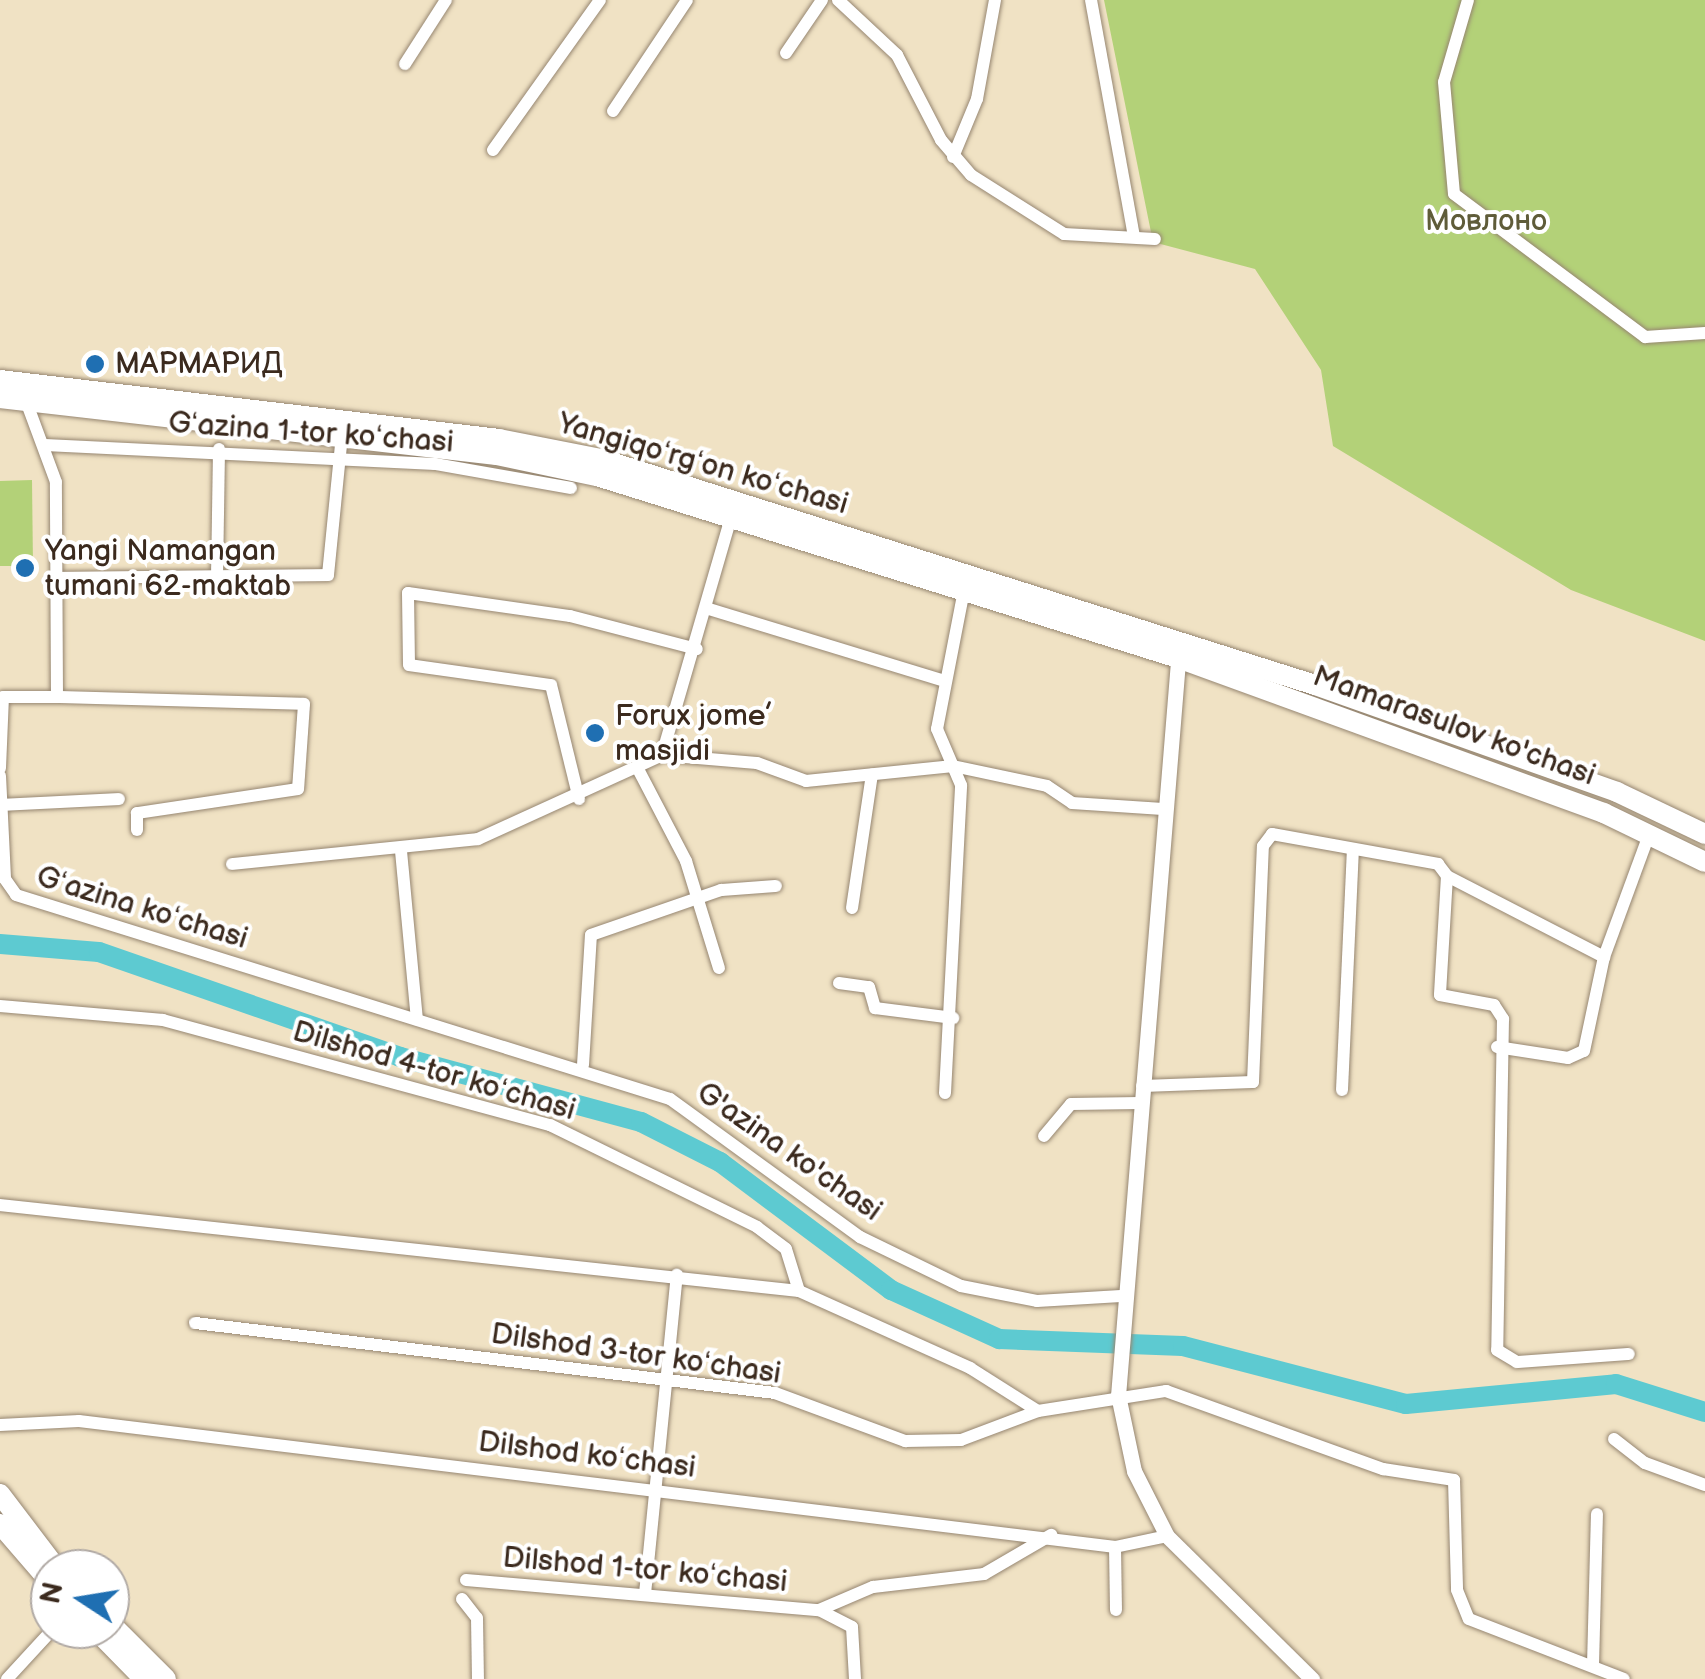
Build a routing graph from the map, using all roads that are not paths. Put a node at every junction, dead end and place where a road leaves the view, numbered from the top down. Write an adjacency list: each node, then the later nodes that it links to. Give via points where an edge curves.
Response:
1 (446, 0): 10 (street)
2 (600, 0): 12 (street)
3 (687, 0): 11 (street)
4 (822, 0): 9 (street)
5 (838, 0): 13 (street, via 897,54)
6 (995, 0): 13 (street, via 977,99)
7 (1092, 0): 14 (street)
8 (1468, 0): 16 (street, via 1444,82 1454,194 1645,337)
9 (786, 53)
10 (405, 64)
11 (613, 111)
12 (494, 150)
13 (954, 157): 14 (street, via 1038,224 1083,238)
14 (1134, 236): 15 (street)
15 (1155, 239)
16 (1705, 333)
17 (0, 380): 30 (main road, Yangiqoʻrgʻon koʻchasi, via 572,452)
18 (0, 401): 19 (main road, Yangiqoʻrgʻon koʻchasi)
19 (26, 401): 20 (main road, Yangiqoʻrgʻon koʻchasi); 21 (street)
20 (342, 435): 23 (street); 25 (main road, Yangiqoʻrgʻon koʻchasi, via 569,469)
21 (46, 445): 22 (street, Gʻazina 1-tor koʻchasi); 26 (street, via 56,482)
22 (220, 449): 23 (street, Gʻazina 1-tor koʻchasi); 27 (street)
23 (340, 462): 24 (street, Gʻazina 1-tor koʻchasi, via 435,464); 27 (street, via 328,575)
24 (571, 488)
25 (731, 518): 28 (main road, Yangiqoʻrgʻon koʻchasi); 29 (street)
26 (56, 578): 27 (street); 34 (street)
27 (216, 578)
28 (964, 590): 30 (main road, Yangiqoʻrgʻon koʻchasi); 32 (street)
29 (709, 609): 31 (street); 32 (street)
30 (1179, 649): 44 (street); 46 (main road, Mamarasulov ko'chasi); 47 (main road, Mamarasulov ko'chasi, via 1617,792)
31 (697, 650): 35 (street); 42 (street, via 570,616 408,593 409,665 551,685)
32 (941, 680): 36 (street, via 937,744)
33 (1, 692): 34 (street); 37 (street)
34 (57, 697): 45 (street, via 304,704 298,789 138,813)
35 (662, 754): 38 (street); 39 (street, via 757,763 806,781)
36 (953, 766): 39 (street); 44 (street, via 1048,786 1072,803); 61 (street, via 961,785)
37 (0, 768)
38 (638, 769): 42 (street); 54 (street)
39 (872, 774): 55 (street)
40 (0, 776): 43 (street, Gʻazina koʻchasi)
41 (120, 799): 43 (street)
42 (579, 800): 49 (street, via 478,839)
43 (1, 806): 58 (street, Gʻazina koʻchasi, via 5,880 16,895)
44 (1163, 809): 67 (street)
45 (137, 830)
46 (1650, 832): 50 (main road, Mamarasulov ko'chasi); 56 (street)
47 (1705, 834)
48 (1353, 849): 52 (street, via 1438,864); 65 (street); 67 (street, via 1265,839 1253,1082)
49 (401, 851): 51 (street, via 302,850); 62 (street)
50 (1705, 862)
51 (232, 864)
52 (1448, 876): 56 (street); 63 (street, via 1440,995 1500,1010)
53 (776, 886): 54 (street)
54 (698, 896): 57 (street); 64 (street, via 591,935)
55 (852, 908)
56 (1604, 957): 63 (street, via 1584,1051 1568,1058)
57 (719, 968)
58 (257, 970): 62 (street, G'azina ko'chasi)
59 (839, 983): 61 (street, via 870,987 876,1008)
60 (0, 1006): 71 (street, Dilshod 4-tor koʻchasi, via 164,1020 550,1125 757,1227 786,1249)
61 (953, 1018): 66 (street)
62 (417, 1019): 64 (street, G'azina ko'chasi)
63 (1497, 1047): 74 (street, via 1497,1350 1517,1362)
64 (584, 1065): 72 (street, G'azina ko'chasi, via 709,1122 860,1237 960,1286 1037,1301)
65 (1342, 1090)
66 (946, 1093)
67 (1141, 1094): 68 (street, via 1071,1104); 72 (street)
68 (1044, 1136)
69 (0, 1205): 70 (street)
70 (677, 1275): 71 (street); 75 (street)
71 (799, 1291): 77 (street, via 970,1368)
72 (1121, 1296): 76 (street)
73 (194, 1323): 75 (street, Dilshod 3-tor koʻchasi)
74 (1629, 1354)
75 (666, 1380): 77 (street, Dilshod 3-tor koʻchasi, via 775,1392 906,1441 961,1440); 81 (street)
76 (1118, 1395): 77 (street, Dilshod 3-tor koʻchasi); 86 (street, via 1134,1471); 98 (street, Dilshod 3-tor koʻchasi, via 1166,1391 1382,1469 1454,1480 1464,1612)
77 (1038, 1411)
78 (0, 1425): 81 (street, Dilshod koʻchasi, via 79,1421)
79 (1614, 1439): 80 (street, via 1646,1463)
80 (1705, 1485)
81 (655, 1488): 85 (street, Dilshod koʻchasi); 91 (street)
82 (0, 1494): 88 (main road)
83 (1596, 1514): 98 (street)
84 (3, 1532): 89 (main road)
85 (1050, 1536): 87 (street, Dilshod koʻchasi); 93 (street, via 984,1574 873,1587)
86 (1166, 1536): 87 (street, Dilshod koʻchasi); 104 (street)
87 (1115, 1547): 94 (street)
88 (42, 1549)
89 (30, 1561)
90 (466, 1580): 91 (street, Dilshod 1-tor koʻchasi)
91 (645, 1594): 93 (street, Dilshod 1-tor koʻchasi)
92 (462, 1599): 102 (street, via 477,1618)
93 (819, 1610): 103 (street, via 852,1627)
94 (1116, 1610)
95 (130, 1643): 101 (main road)
96 (34, 1649): 99 (street)
97 (115, 1649): 100 (main road)
98 (1593, 1666): 105 (street)
99 (7, 1679)
100 (144, 1679)
101 (166, 1679)
102 (478, 1679)
103 (855, 1679)
104 (1312, 1679)
105 (1624, 1679)

